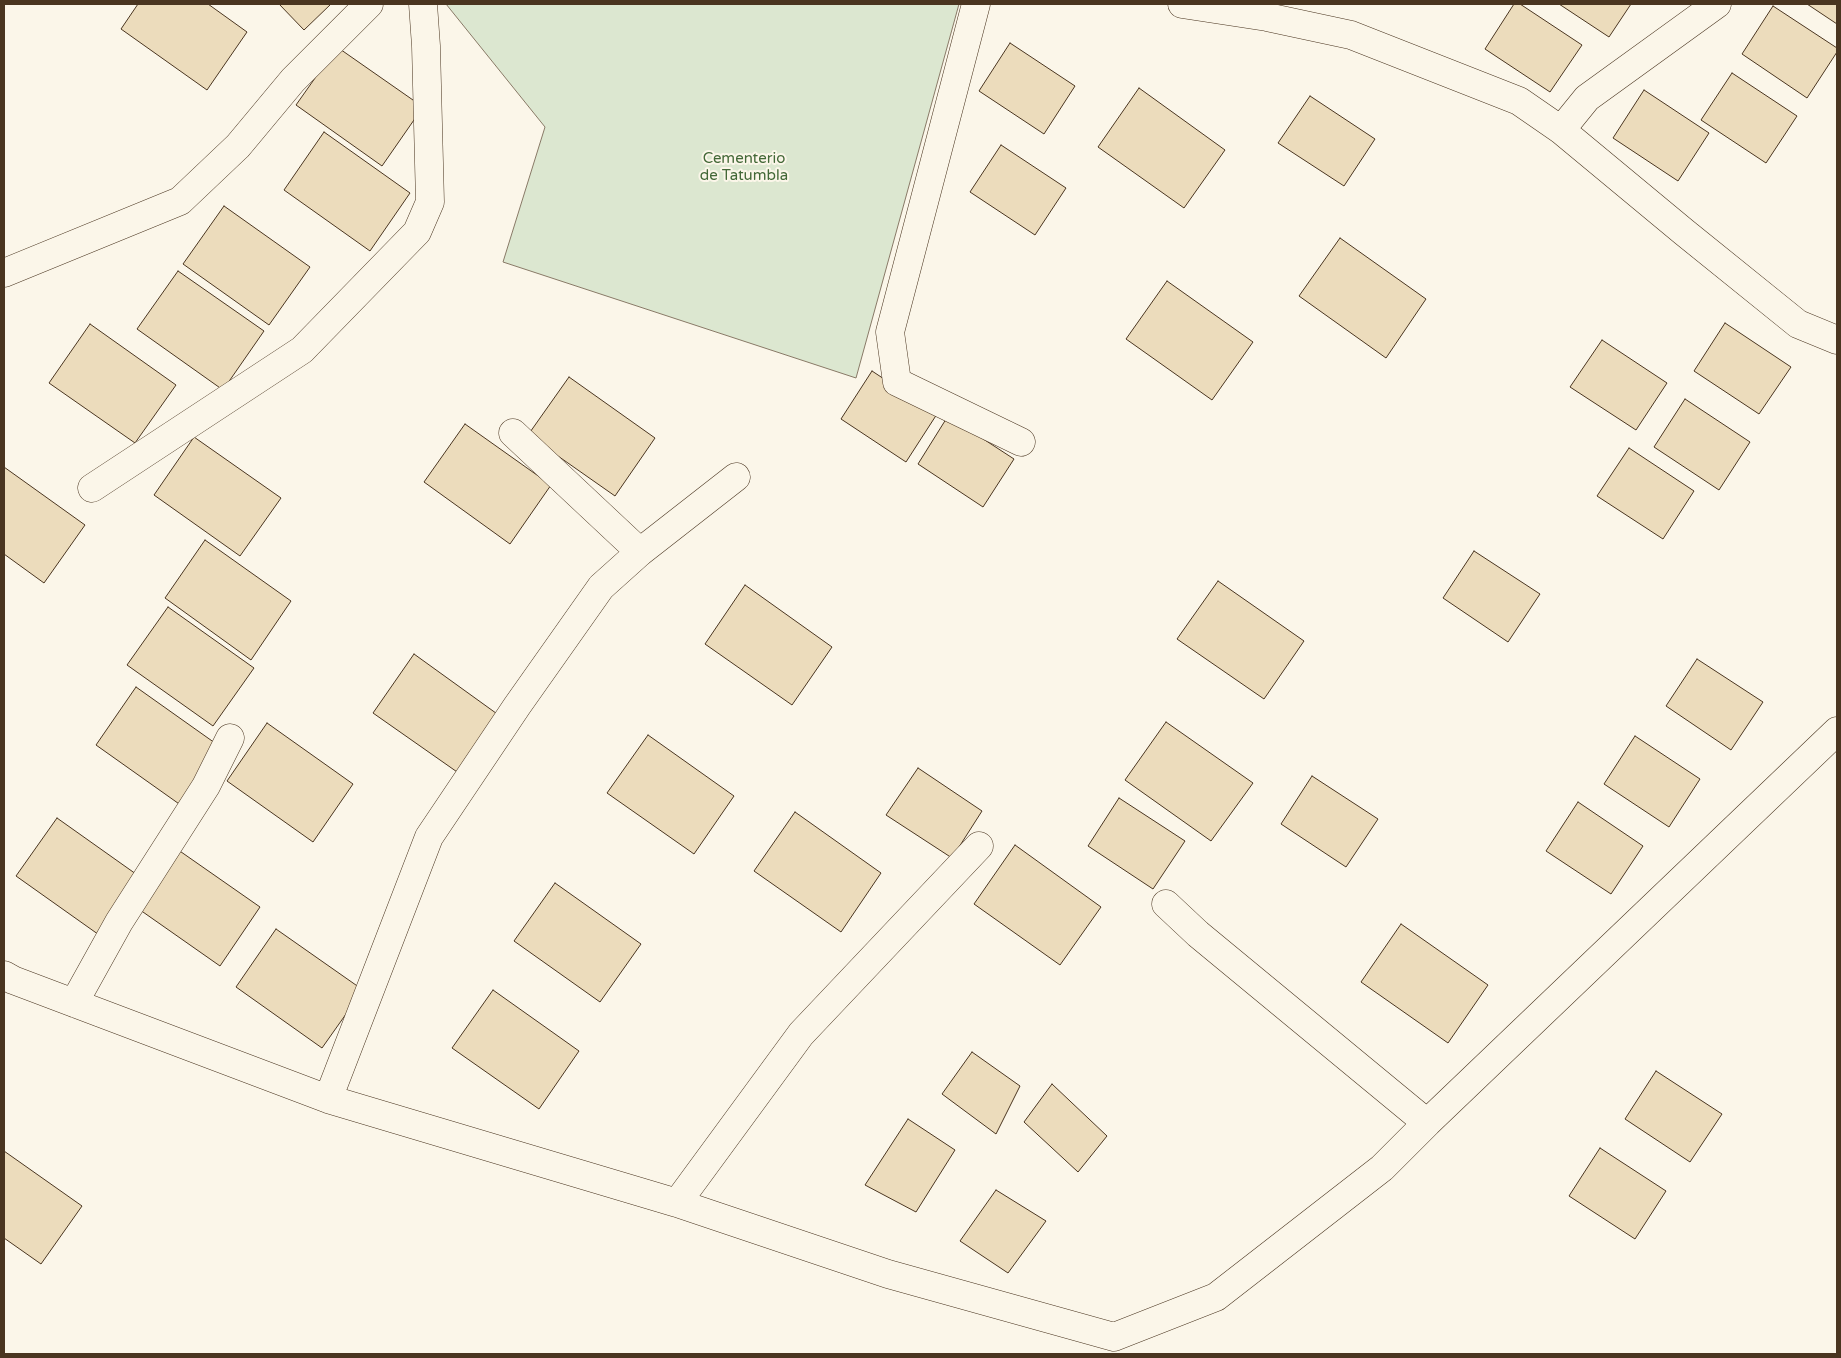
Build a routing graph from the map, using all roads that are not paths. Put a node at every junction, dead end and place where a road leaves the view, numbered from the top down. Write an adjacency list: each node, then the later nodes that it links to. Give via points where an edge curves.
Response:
1 (370, 4): 7 (street, via 294,80 238,146 180,202)
2 (423, 4): 12 (street, via 430,202 418,232 302,350)
3 (976, 4): 10 (street, via 890,332 897,382)
4 (1182, 4): 6 (street, via 1267,17 1351,35 1519,101)
5 (1717, 4): 6 (street, via 1587,98)
6 (1561, 130): 8 (street, via 1798,324)
7 (4, 273)
8 (1837, 340)
9 (513, 433): 13 (street)
10 (1021, 442)
11 (736, 478): 13 (street)
12 (92, 488)
13 (640, 552): 20 (street, via 601,587 429,837)
14 (1837, 732): 21 (street)
15 (230, 738): 19 (street, via 206,786 119,922)
16 (979, 846): 22 (street, via 801,1034)
17 (1166, 904): 21 (street)
18 (4, 975): 19 (street)
19 (74, 1003): 20 (street)
20 (328, 1099): 22 (street)
21 (1427, 1123): 23 (street, via 1382,1168 1216,1297)
22 (676, 1203): 23 (street)
23 (1105, 1346)

